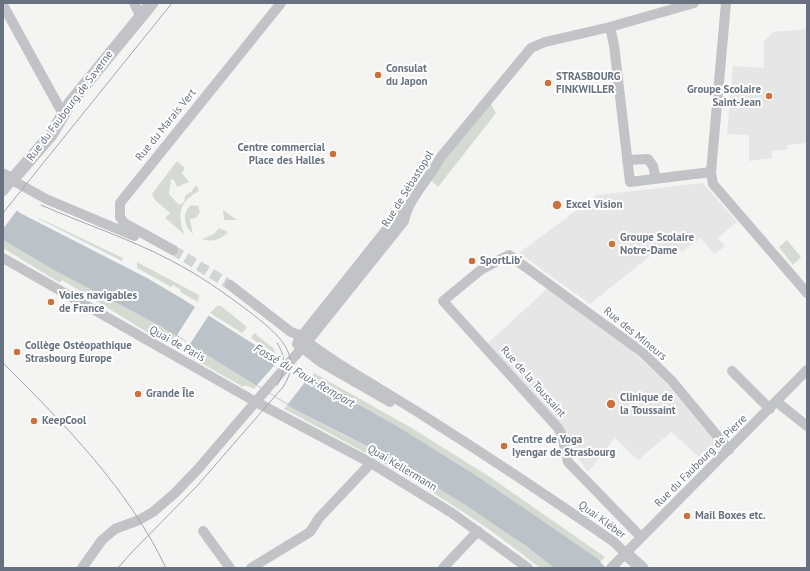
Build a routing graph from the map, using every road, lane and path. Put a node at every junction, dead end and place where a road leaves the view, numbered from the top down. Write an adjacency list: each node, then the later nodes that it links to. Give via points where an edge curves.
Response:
1 (134, 3): 7 (street)
2 (152, 3): 7 (street, Rue du Faubourg de Saverne)
3 (281, 3): 12 (street, Rue du Marais Vert, via 120,203 120,217 124,223 173,250 156,246 78,213)
4 (694, 3): 8 (street, Rue de Sébastopol)
5 (726, 3): 11 (street)
6 (3, 5): 9 (street)
7 (141, 17): 9 (street, Rue du Faubourg de Saverne)
8 (610, 27): 10 (street); 19 (street, Rue de Sébastopol, via 545,42 528,52 440,158 406,210 404,221)
9 (63, 114): 12 (street, Rue du Faubourg de Saverne, via 51,135)
10 (628, 160): 13 (street, via 648,159 653,166); 13 (street, via 630,182)
11 (711, 172): 13 (street); 18 (street, via 713,184)
12 (7, 177): 14 (street, Rue du Faubourg de Saverne)
13 (656, 179)
14 (3, 191)
15 (509, 255): 25 (street, Rue des Mineurs, via 642,352 671,380); 29 (street, Rue de la Toussaint, via 482,269 443,301 558,428 568,462)
16 (3, 258): 22 (street, Quai de Paris)
17 (230, 285): 19 (street, Quai Kléber)
18 (807, 292)
19 (300, 341): 22 (street, Rue de Sébastopol); 30 (street, Quai Kléber, via 492,459 614,542)
20 (807, 370): 23 (street, Rue du Faubourg de Pierre)
21 (732, 371): 23 (street)
22 (256, 402): 26 (street, Quai Kellermann); 31 (street, Rue de Sébastopol, via 164,504 144,518 115,529 96,546)
23 (773, 405): 24 (street); 25 (street, Rue du Faubourg de Pierre)
24 (807, 426)
25 (729, 450): 29 (street, Rue du Faubourg de Pierre)
26 (370, 463): 28 (street, Quai Kellermann); 33 (street, via 319,518 310,532)
27 (203, 531): 32 (street)
28 (478, 531): 34 (street); 35 (street, Quai Kellermann)
29 (641, 537): 30 (street, Rue du Faubourg de Pierre)
30 (622, 556): 36 (street, Rue du Faubourg de Pierre); 37 (street)
31 (82, 568)
32 (230, 568)
33 (251, 568)
34 (443, 568)
35 (528, 568)
36 (611, 568)
37 (642, 568)

